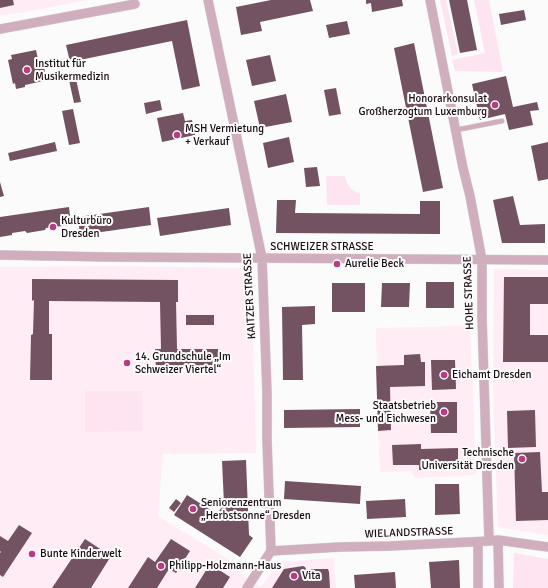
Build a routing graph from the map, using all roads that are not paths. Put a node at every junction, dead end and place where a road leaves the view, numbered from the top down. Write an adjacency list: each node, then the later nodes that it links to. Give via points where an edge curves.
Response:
1 (208, 0): 8 (street, KAITZER STRASSE)
2 (430, 0): 6 (street, HOHE STRASSE)
3 (135, 4): 4 (street)
4 (0, 29)
5 (502, 120): 6 (lane)
6 (456, 130): 9 (street, HOHE STRASSE)
7 (0, 255): 8 (street, SCHWEIZER STRASSE)
8 (262, 258): 9 (street, SCHWEIZER STRASSE); 15 (street, KAITZER STRASSE)
9 (482, 260): 10 (street, SCHWEIZER STRASSE); 13 (street, HOHE STRASSE)
10 (548, 260)
11 (498, 540): 13 (street, WIELANDSTRASSE); 14 (street, WIELANDSTRASSE); 18 (street)
12 (478, 542): 13 (street, WIELANDSTRASSE); 15 (street, WIELANDSTRASSE); 17 (street)
13 (489, 542)
14 (548, 547)
15 (271, 551): 16 (street)
16 (246, 588)
17 (478, 588)
18 (500, 588)

